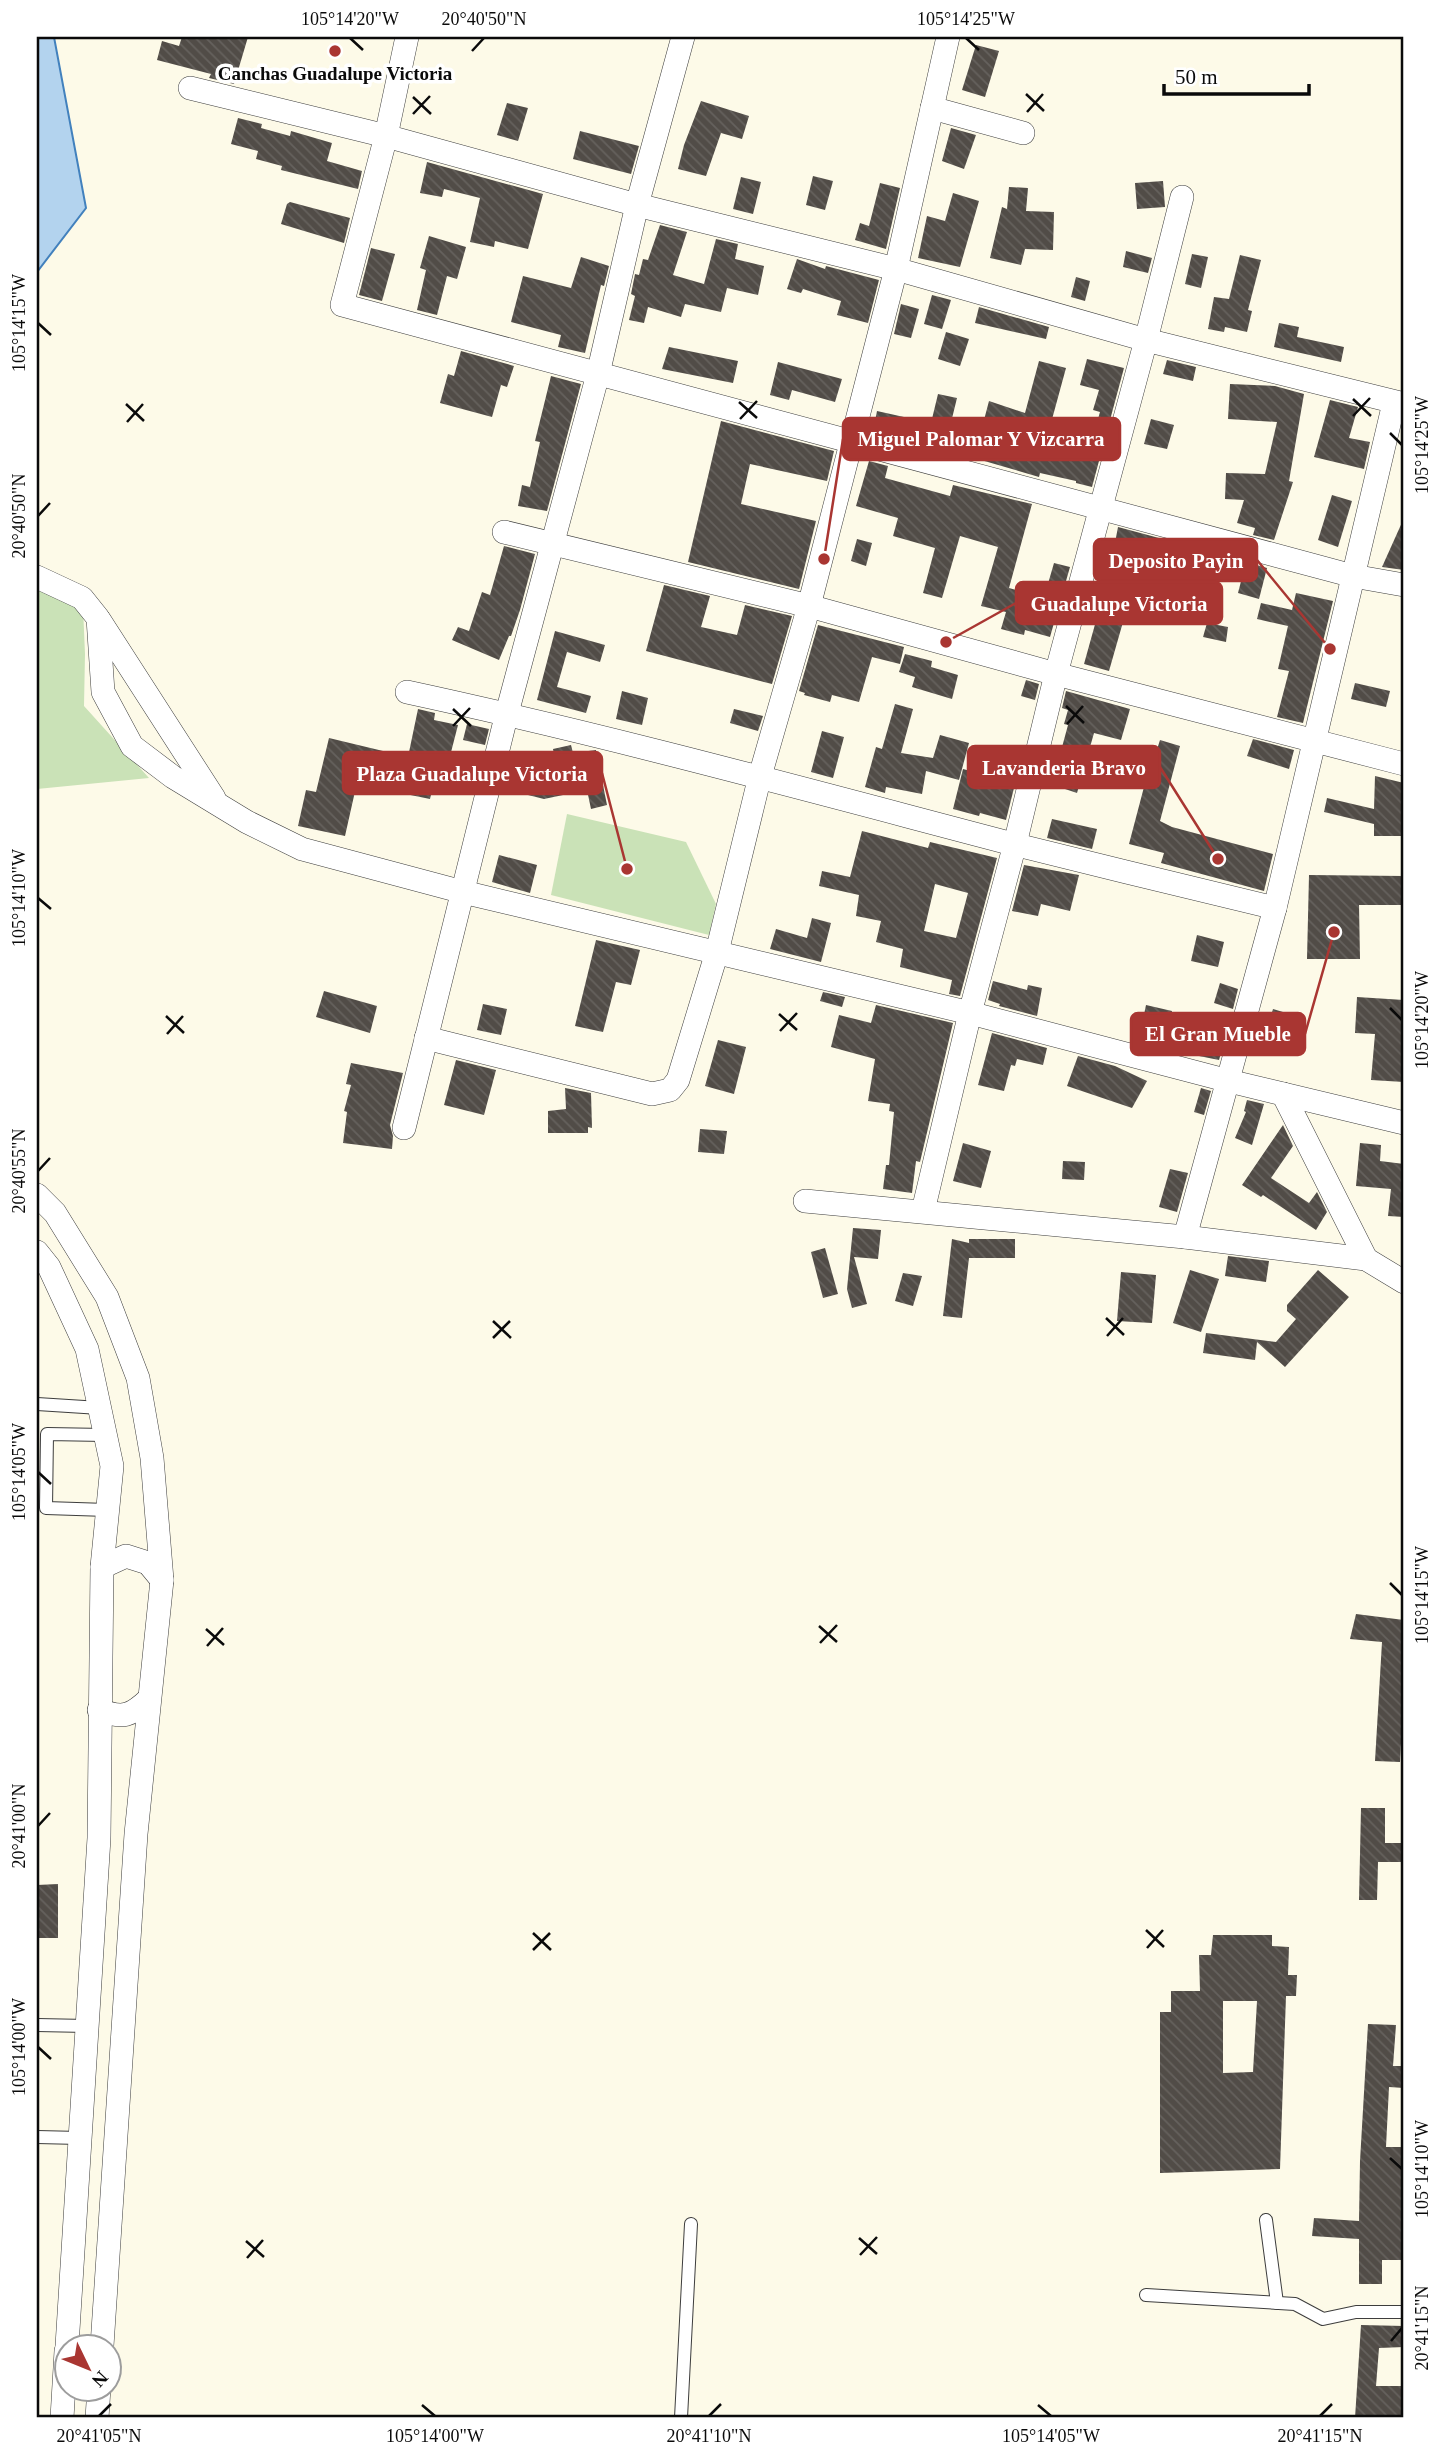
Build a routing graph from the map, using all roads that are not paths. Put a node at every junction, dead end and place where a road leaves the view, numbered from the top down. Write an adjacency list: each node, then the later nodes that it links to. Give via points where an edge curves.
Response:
1 (407, 37): 7 (street)
2 (948, 37): 5 (street)
3 (677, 38): 9 (street)
4 (190, 88): 7 (street)
5 (932, 108): 6 (street); 10 (street)
6 (1023, 133)
7 (386, 136): 9 (street); 12 (street, via 342,306)
8 (1182, 197): 11 (street)
9 (637, 205): 10 (street); 12 (street)
10 (896, 269): 11 (street); 14 (street)
11 (1146, 340): 13 (street); 15 (street)
12 (598, 374): 14 (street); 17 (street)
13 (1399, 404): 18 (street)
14 (850, 440): 15 (street); 21 (street)
15 (1101, 507): 18 (street); 23 (street)
16 (504, 531): 17 (street)
17 (552, 542): 21 (street); 25 (street)
18 (1353, 576): 20 (street); 26 (street)
19 (37, 577): 22 (street, via 82,598)
20 (1404, 585)
21 (809, 606): 23 (street); 28 (street)
22 (98, 618): 29 (street); 29 (street, via 103,692 132,746)
23 (1056, 674): 26 (street); 30 (street)
24 (407, 692): 25 (street)
25 (507, 713): 28 (street); 31 (street)
26 (1313, 742): 27 (street); 32 (street)
27 (1404, 764)
28 (760, 776): 30 (street); 33 (street)
29 (218, 805): 31 (street, via 302,849)
30 (1015, 844): 32 (street); 34 (street)
31 (463, 892): 33 (street); 35 (street)
32 (1275, 908): 36 (street)
33 (718, 952): 34 (street); 35 (street, via 678,1080 670,1090 652,1094)
34 (970, 1013): 36 (street); 42 (street)
35 (426, 1038): 39 (street)
36 (1229, 1082): 37 (street); 43 (street)
37 (1283, 1094): 38 (street); 45 (street)
38 (1404, 1123)
39 (404, 1128)
40 (37, 1195): 52 (street, via 55,1213 107,1297 138,1378 152,1458)
41 (805, 1201): 42 (street)
42 (923, 1211): 43 (street)
43 (1185, 1237): 45 (street)
44 (37, 1252): 48 (street, via 49,1267 87,1349)
45 (1366, 1259): 46 (street)
46 (1404, 1282)
47 (37, 1404): 48 (lane)
48 (100, 1408): 49 (street)
49 (105, 1435): 50 (street, via 112,1466); 50 (lane, via 47,1434 46,1508)
50 (107, 1510): 51 (street)
51 (102, 1567): 52 (street, via 126,1556 148,1563); 54 (street)
52 (162, 1580): 53 (street)
53 (149, 1699): 54 (street, via 123,1716); 65 (street)
54 (99, 1710): 56 (street, via 99,1838)
55 (37, 2025): 56 (lane)
56 (87, 2026): 58 (street)
57 (37, 2137): 58 (lane)
58 (80, 2137): 64 (street)
59 (1266, 2220): 62 (lane)
60 (691, 2224): 66 (lane)
61 (1146, 2295): 62 (lane)
62 (1277, 2303): 63 (lane, via 1296,2304 1323,2319 1356,2312)
63 (1404, 2312)
64 (68, 2332)
65 (103, 2332)
66 (681, 2418)

